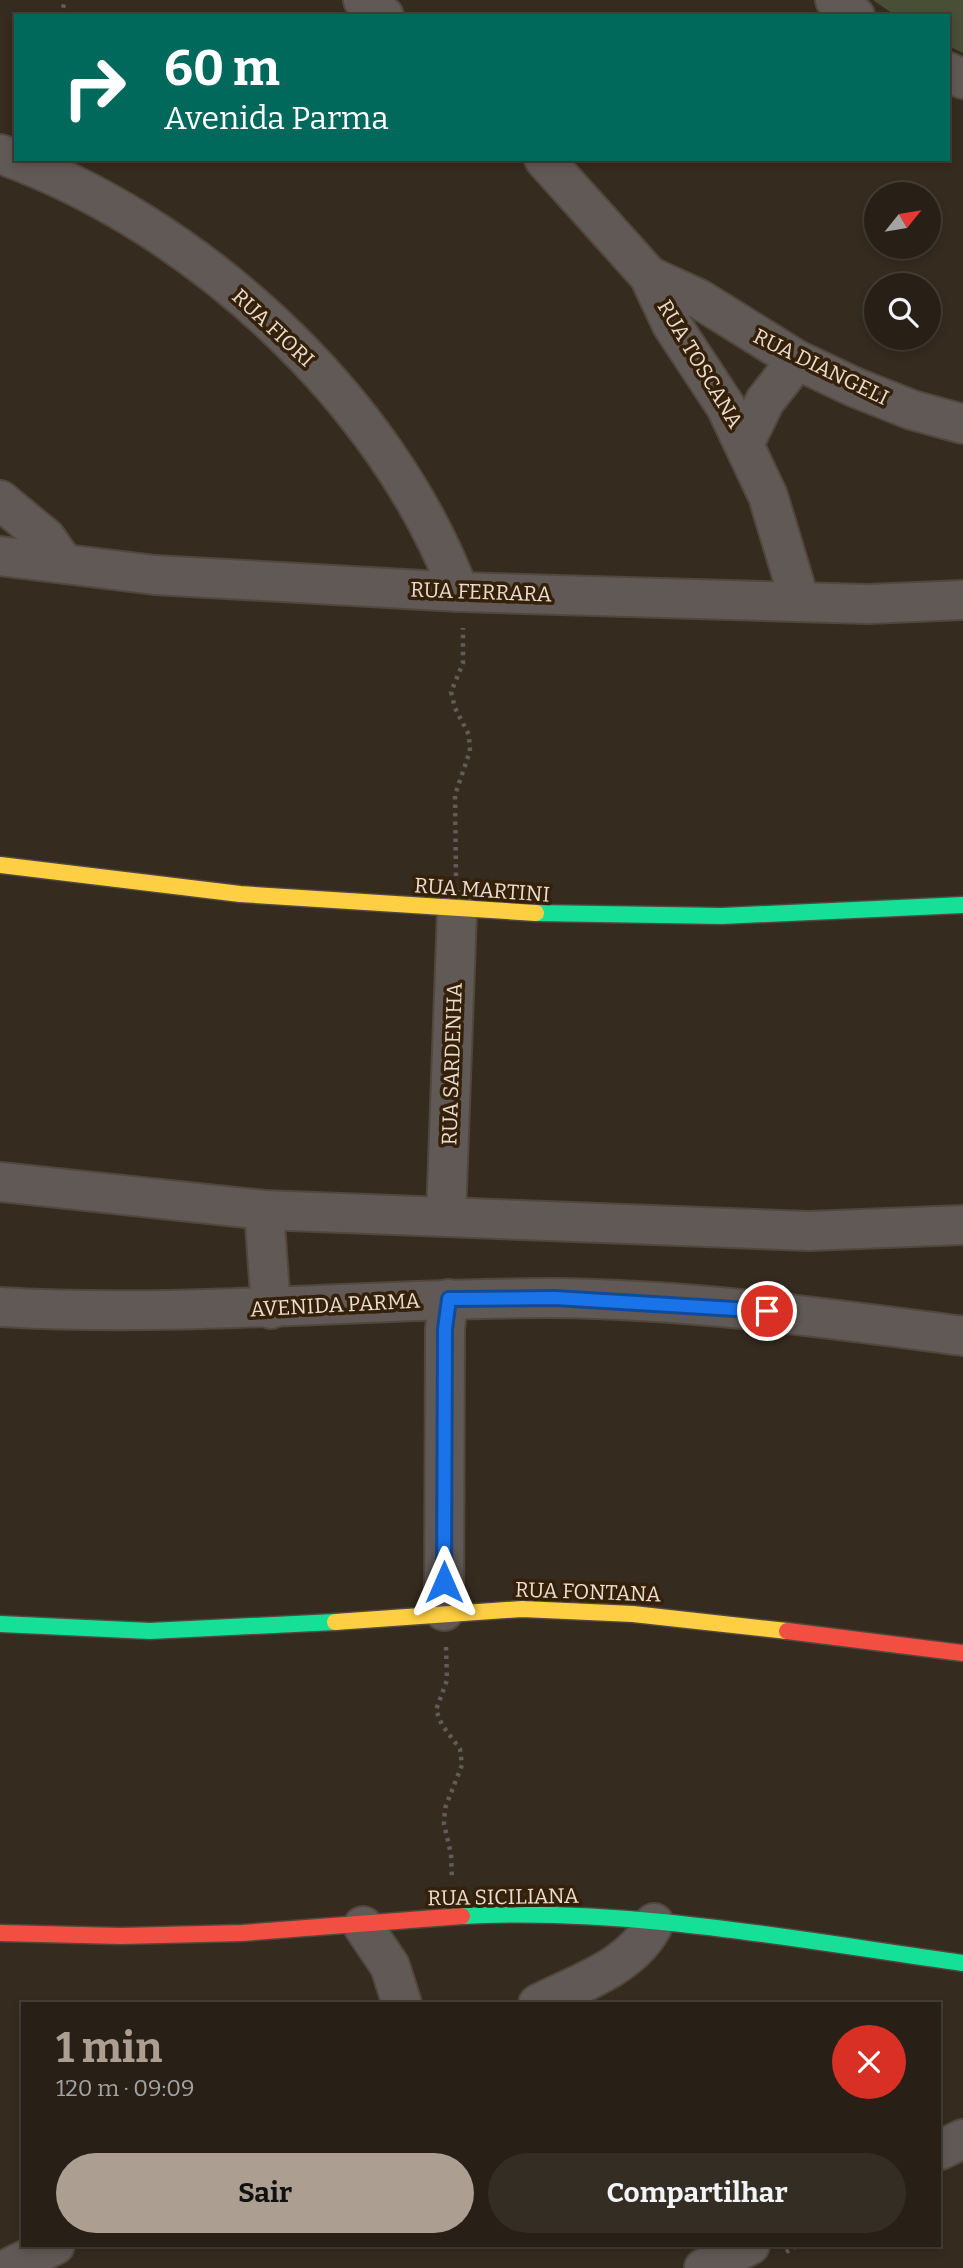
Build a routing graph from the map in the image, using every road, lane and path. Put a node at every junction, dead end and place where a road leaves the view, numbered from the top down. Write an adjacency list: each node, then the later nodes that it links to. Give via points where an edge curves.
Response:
1 (363, 0): 3 (street)
2 (835, 0): 4 (street)
3 (381, 14)
4 (852, 14)
5 (16, 161): 14 (street, RUA FIORI, via 117,209 217,276 307,358 383,453 417,504)
6 (546, 161): 7 (street, RUA TOSCANA)
7 (649, 276): 8 (street, RUA DIANGELI, via 699,299); 10 (street, RUA TOSCANA, via 672,325)
8 (797, 360): 9 (street, RUA DIANGELI, via 877,396); 10 (street, via 765,401)
9 (963, 424)
10 (745, 442): 16 (street, RUA TOSCANA, via 786,549)
11 (0, 500): 13 (street, via 46,538)
12 (0, 556): 13 (street, RUA FERRARA)
13 (62, 561): 14 (street, RUA FERRARA, via 155,575)
14 (459, 592): 16 (street, RUA FERRARA); 19 (path, via 465,647 451,692 469,735 470,751 455,795)
15 (963, 600): 16 (street, RUA FERRARA)
16 (800, 602)
17 (0, 865): 19 (street, RUA MARTINI)
18 (963, 905): 19 (street, RUA MARTINI, via 736,918)
19 (457, 911): 22 (street, RUA SARDENHA)
20 (0, 1182): 21 (street)
21 (264, 1210): 22 (street); 26 (street)
22 (446, 1217): 23 (street, via 809,1231)
23 (963, 1225)
24 (449, 1299): 26 (street, AVENIDA PARMA); 27 (street, AVENIDA PARMA, via 674,1304); 28 (street, via 445,1329)
25 (0, 1307): 26 (street, AVENIDA PARMA, via 185,1312)
26 (271, 1309)
27 (963, 1336)
28 (444, 1611): 29 (street, RUA FONTANA, via 213,1630); 30 (street, RUA FONTANA, via 522,1609 677,1616); 31 (path, via 447,1680 436,1710 460,1749 462,1765 445,1808 444,1824 451,1854)
29 (0, 1624)
30 (963, 1653)
31 (453, 1914): 32 (street, RUA SICILIANA, via 559,1915); 33 (street, RUA SICILIANA)
32 (653, 1923): 35 (street, RUA SICILIANA); 37 (street, via 629,1956)
33 (363, 1926): 34 (street, RUA SICILIANA, via 157,1937); 36 (street, via 390,1966)
34 (0, 1933)
35 (963, 1963)
36 (401, 2002)
37 (542, 2002)
38 (963, 2139): 39 (street)
39 (941, 2150)
40 (51, 2247): 42 (street)
41 (746, 2247): 43 (street)
42 (9, 2268)
43 (704, 2268)

